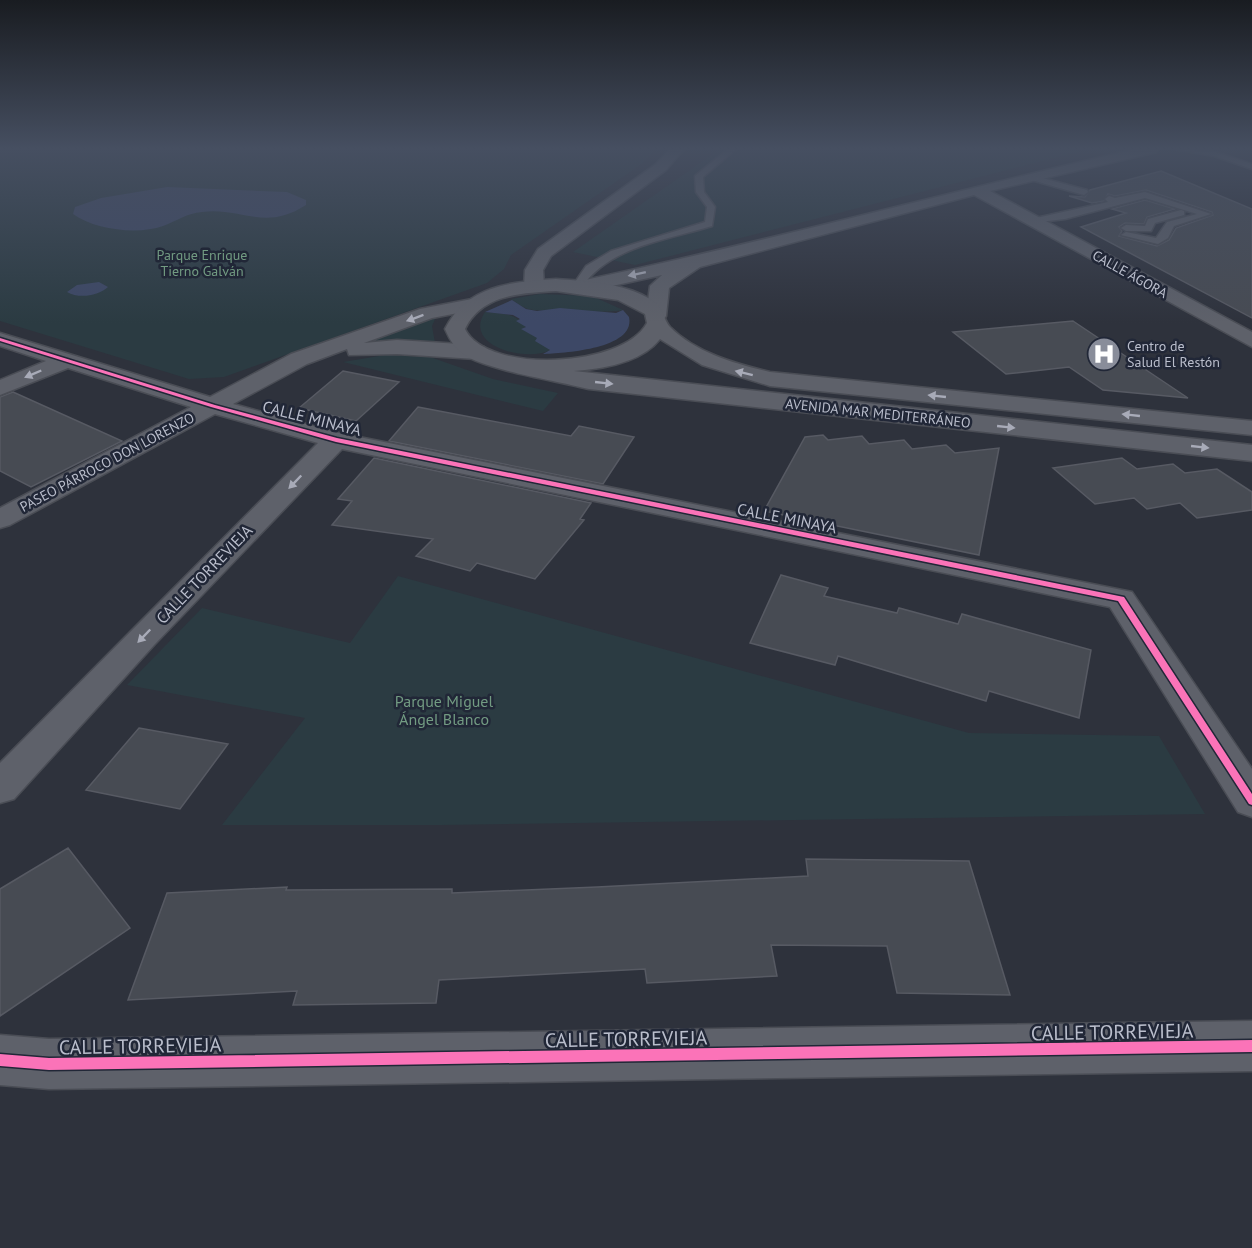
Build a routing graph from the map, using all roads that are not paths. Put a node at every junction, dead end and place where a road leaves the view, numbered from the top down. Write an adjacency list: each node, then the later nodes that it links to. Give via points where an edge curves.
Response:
1 (606, 207): 15 (street, via 544,253 534,270)
2 (711, 207): 16 (lane, via 709,224 614,253 590,268)
3 (910, 207): 14 (street)
4 (1008, 207): 9 (street, CALLE ÁGORA)
5 (1101, 207): 7 (lane)
6 (1187, 207): 10 (lane, via 1190,210); 13 (lane, via 1206,216 1170,224 1158,241)
7 (1093, 213): 8 (lane); 9 (lane)
8 (1115, 216)
9 (1031, 220): 20 (street, CALLE ÁGORA)
10 (1151, 221): 11 (lane); 12 (lane, via 1151,227 1142,230)
11 (1134, 222)
12 (1121, 226)
13 (1126, 235)
14 (715, 258): 16 (street, one-way to 16); 18 (street, via 677,272 660,286)
15 (534, 286): 16 (street); 17 (street, via 506,291)
16 (581, 286): 18 (street, AVENIDA MAR MEDITERRÁNEO, via 629,296 646,305)
17 (472, 305): 21 (street, one-way to 21, via 427,313); 22 (street, via 459,316 455,329 461,341)
18 (657, 321): 24 (street, via 650,339 606,360 561,366); 27 (street, AVENIDA MAR MEDITERRÁNEO, one-way to 18, via 770,379 715,364 676,344)
19 (0, 339): 23 (street, CALLE MINAYA)
20 (1252, 341)
21 (322, 352): 22 (street, via 397,347); 26 (street, PASEO PÁRROCO DON LORENZO, via 299,359)
22 (477, 352): 24 (street)
23 (67, 360): 25 (street, one-way to 25); 26 (street, CALLE MINAYA)
24 (506, 362): 29 (street, AVENIDA MAR MEDITERRÁNEO, one-way to 29, via 589,382)
25 (0, 388)
26 (213, 406): 28 (street, CALLE MINAYA); 30 (street, PASEO PÁRROCO DON LORENZO)
27 (1252, 428)
28 (336, 440): 31 (street, CALLE TORREVIEJA, one-way to 31); 32 (street, CALLE MINAYA, via 1121,599)
29 (1252, 453)
30 (0, 519)
31 (0, 788)
32 (1252, 801)
33 (1252, 1046): 34 (street, CALLE TORREVIEJA, via 49,1064)
34 (0, 1060)

